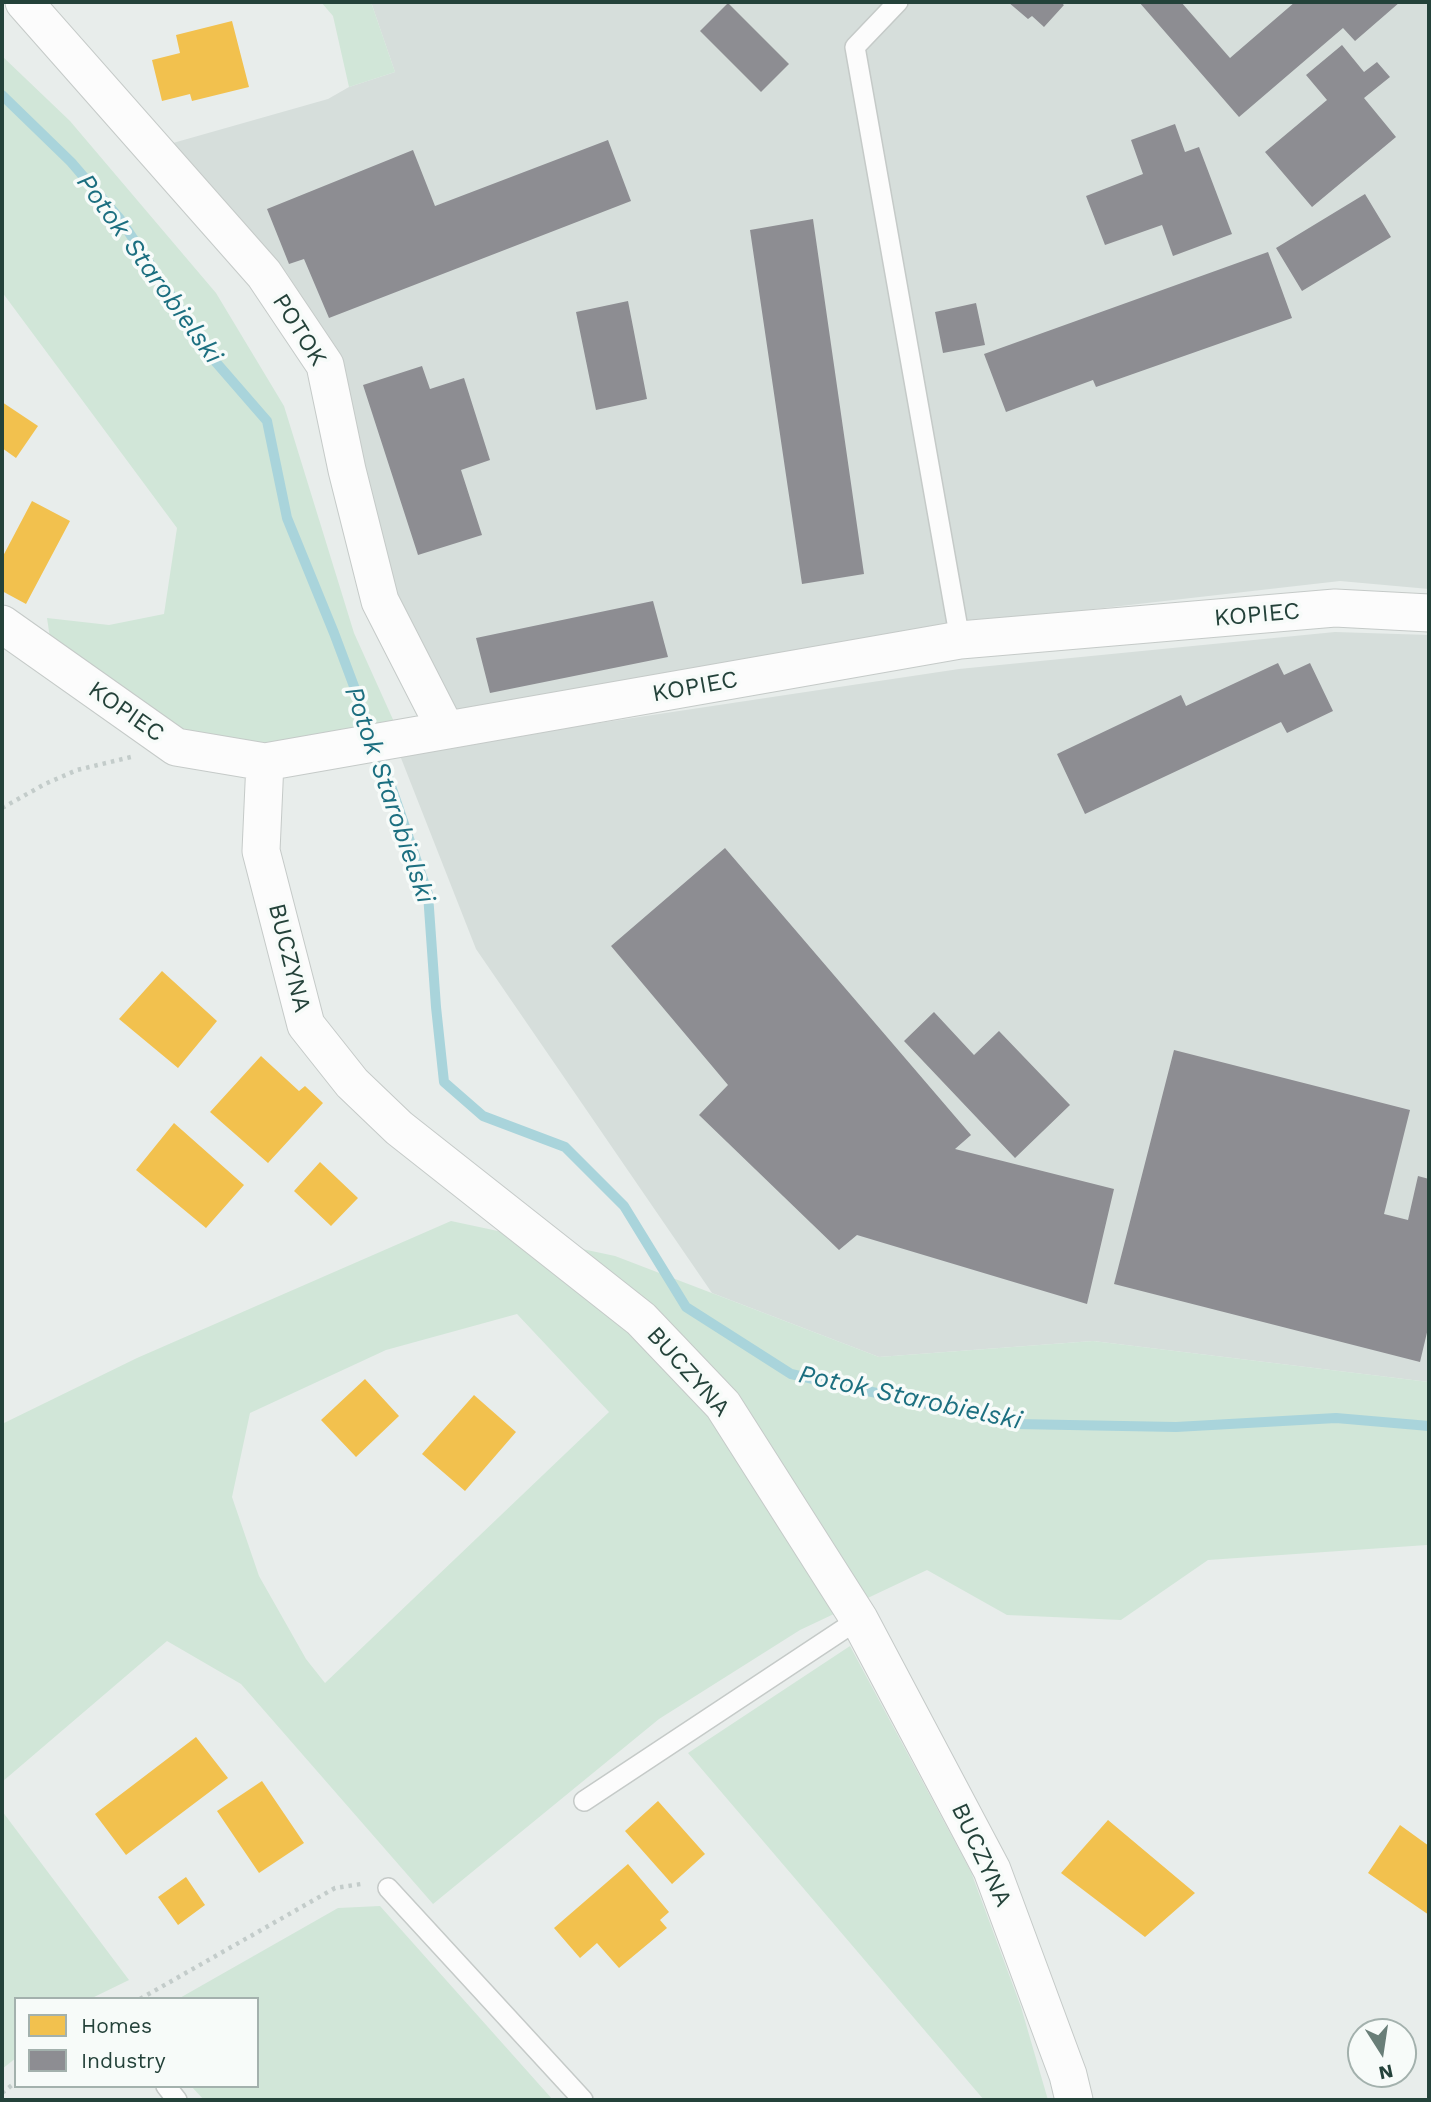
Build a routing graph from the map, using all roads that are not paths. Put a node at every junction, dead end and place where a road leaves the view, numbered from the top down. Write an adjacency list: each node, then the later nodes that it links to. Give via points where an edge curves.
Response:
1 (24, 2): 6 (street, POTOK, via 264,274 325,365 380,601)
2 (898, 2): 5 (lane, via 855,47)
3 (1429, 613): 5 (street, KOPIEC, via 1335,608)
4 (2, 624): 7 (street, KOPIEC, via 176,747)
5 (960, 640): 6 (street, KOPIEC)
6 (446, 730): 7 (street, KOPIEC)
7 (265, 762): 8 (street, BUCZYNA, via 261,851 306,1026 352,1083 399,1128 641,1319 723,1405)
8 (859, 1619): 9 (lane); 12 (street, BUCZYNA, via 992,1870)
9 (583, 1801)
10 (388, 1888): 11 (lane)
11 (583, 2100)
12 (1074, 2100)

